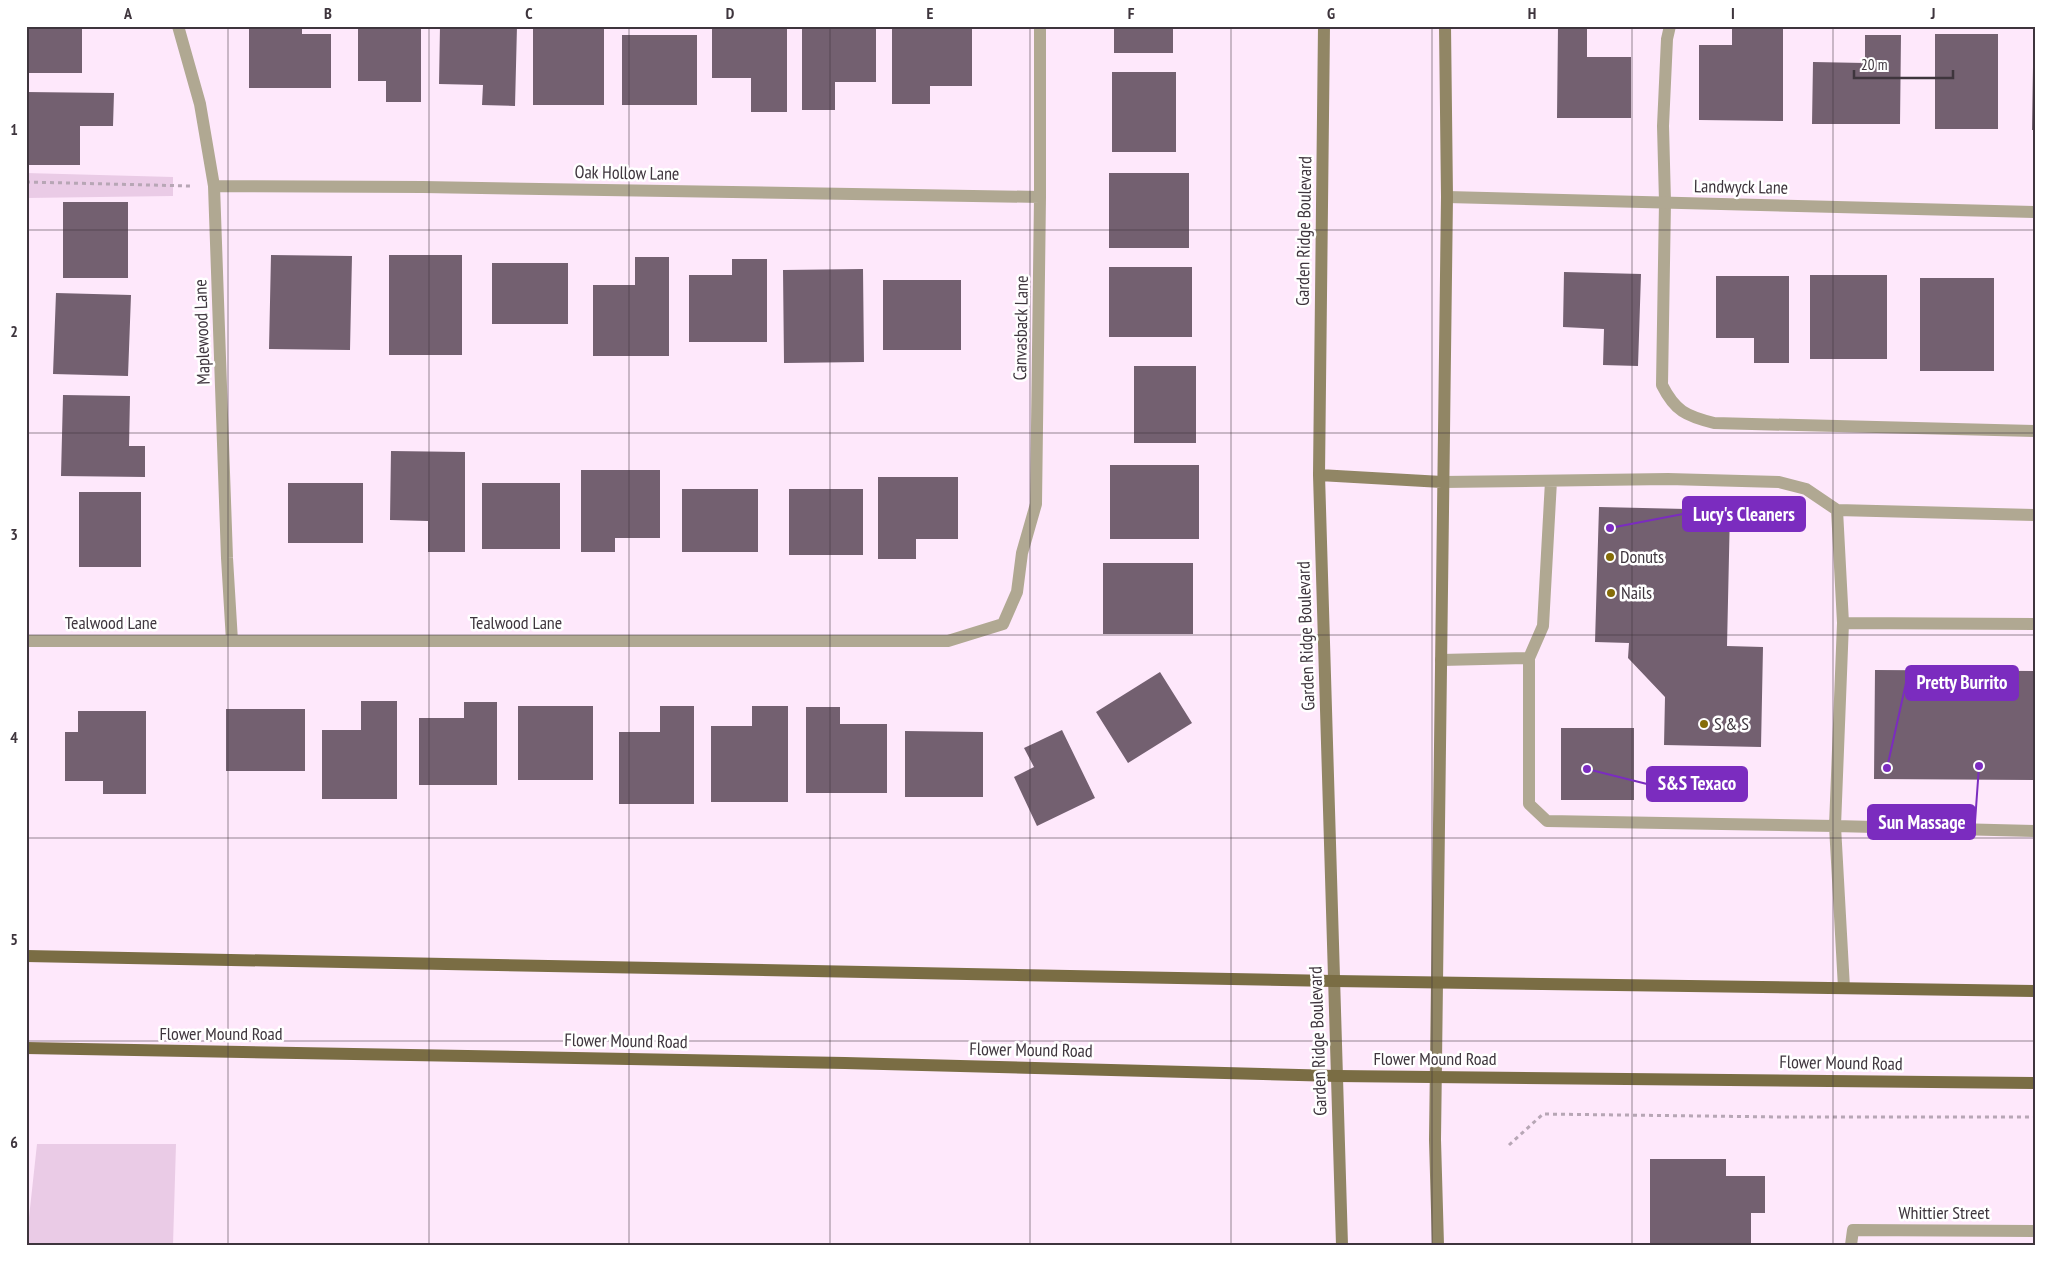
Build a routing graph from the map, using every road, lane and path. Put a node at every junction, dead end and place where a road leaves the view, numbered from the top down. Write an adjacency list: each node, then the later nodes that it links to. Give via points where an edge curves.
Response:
1 (178, 26): 7 (street, Maplewood Lane, via 200,104)
2 (1040, 26): 8 (street, Canvasback Lane)
3 (1324, 26): 13 (main road, Garden Ridge Boulevard)
4 (1445, 26): 9 (main road)
5 (1670, 26): 10 (street, via 1663,126)
6 (26, 182): 7 (path)
7 (214, 186): 8 (street, Oak Hollow Lane); 22 (street, Maplewood Lane)
8 (1040, 197): 19 (street, Canvasback Lane, via 1036,504 1022,553 1017,592)
9 (1447, 197): 10 (street, Landwyck Lane); 15 (main road)
10 (1665, 202): 11 (street, Landwyck Lane); 12 (street, via 1662,385 1678,410 1714,423)
11 (2035, 212)
12 (2035, 431)
13 (1319, 475): 15 (main road); 28 (main road, Garden Ridge Boulevard)
14 (1551, 481): 15 (street); 16 (street, via 1668,479 1779,482 1806,489); 23 (street, via 1543,626)
15 (1442, 482): 24 (main road)
16 (1837, 510): 17 (street); 18 (street)
17 (2035, 515)
18 (1843, 623): 20 (street); 25 (street)
19 (1003, 624): 22 (street, Tealwood Lane, via 948,641)
20 (2035, 624)
21 (26, 641): 22 (street, Tealwood Lane)
22 (232, 641)
23 (1529, 658): 24 (street); 25 (street, via 1529,804 1547,821)
24 (1441, 660): 29 (main road)
25 (1836, 826): 26 (street); 30 (street)
26 (2035, 831)
27 (26, 956): 28 (main road)
28 (1334, 981): 29 (main road); 33 (main road, Garden Ridge Boulevard)
29 (1438, 981): 30 (main road); 34 (main road)
30 (1844, 988): 31 (main road)
31 (2035, 992)
32 (26, 1048): 33 (main road, Flower Mound Road)
33 (1337, 1076): 34 (main road, Flower Mound Road); 39 (main road, Garden Ridge Boulevard)
34 (1436, 1076): 35 (main road, Flower Mound Road); 40 (main road)
35 (2035, 1083)
36 (2035, 1117): 37 (path, via 1543,1114)
37 (1508, 1145)
38 (2035, 1231): 41 (street, Whittier Street, via 1853,1230)
39 (1342, 1245)
40 (1438, 1245)
41 (1851, 1245)

